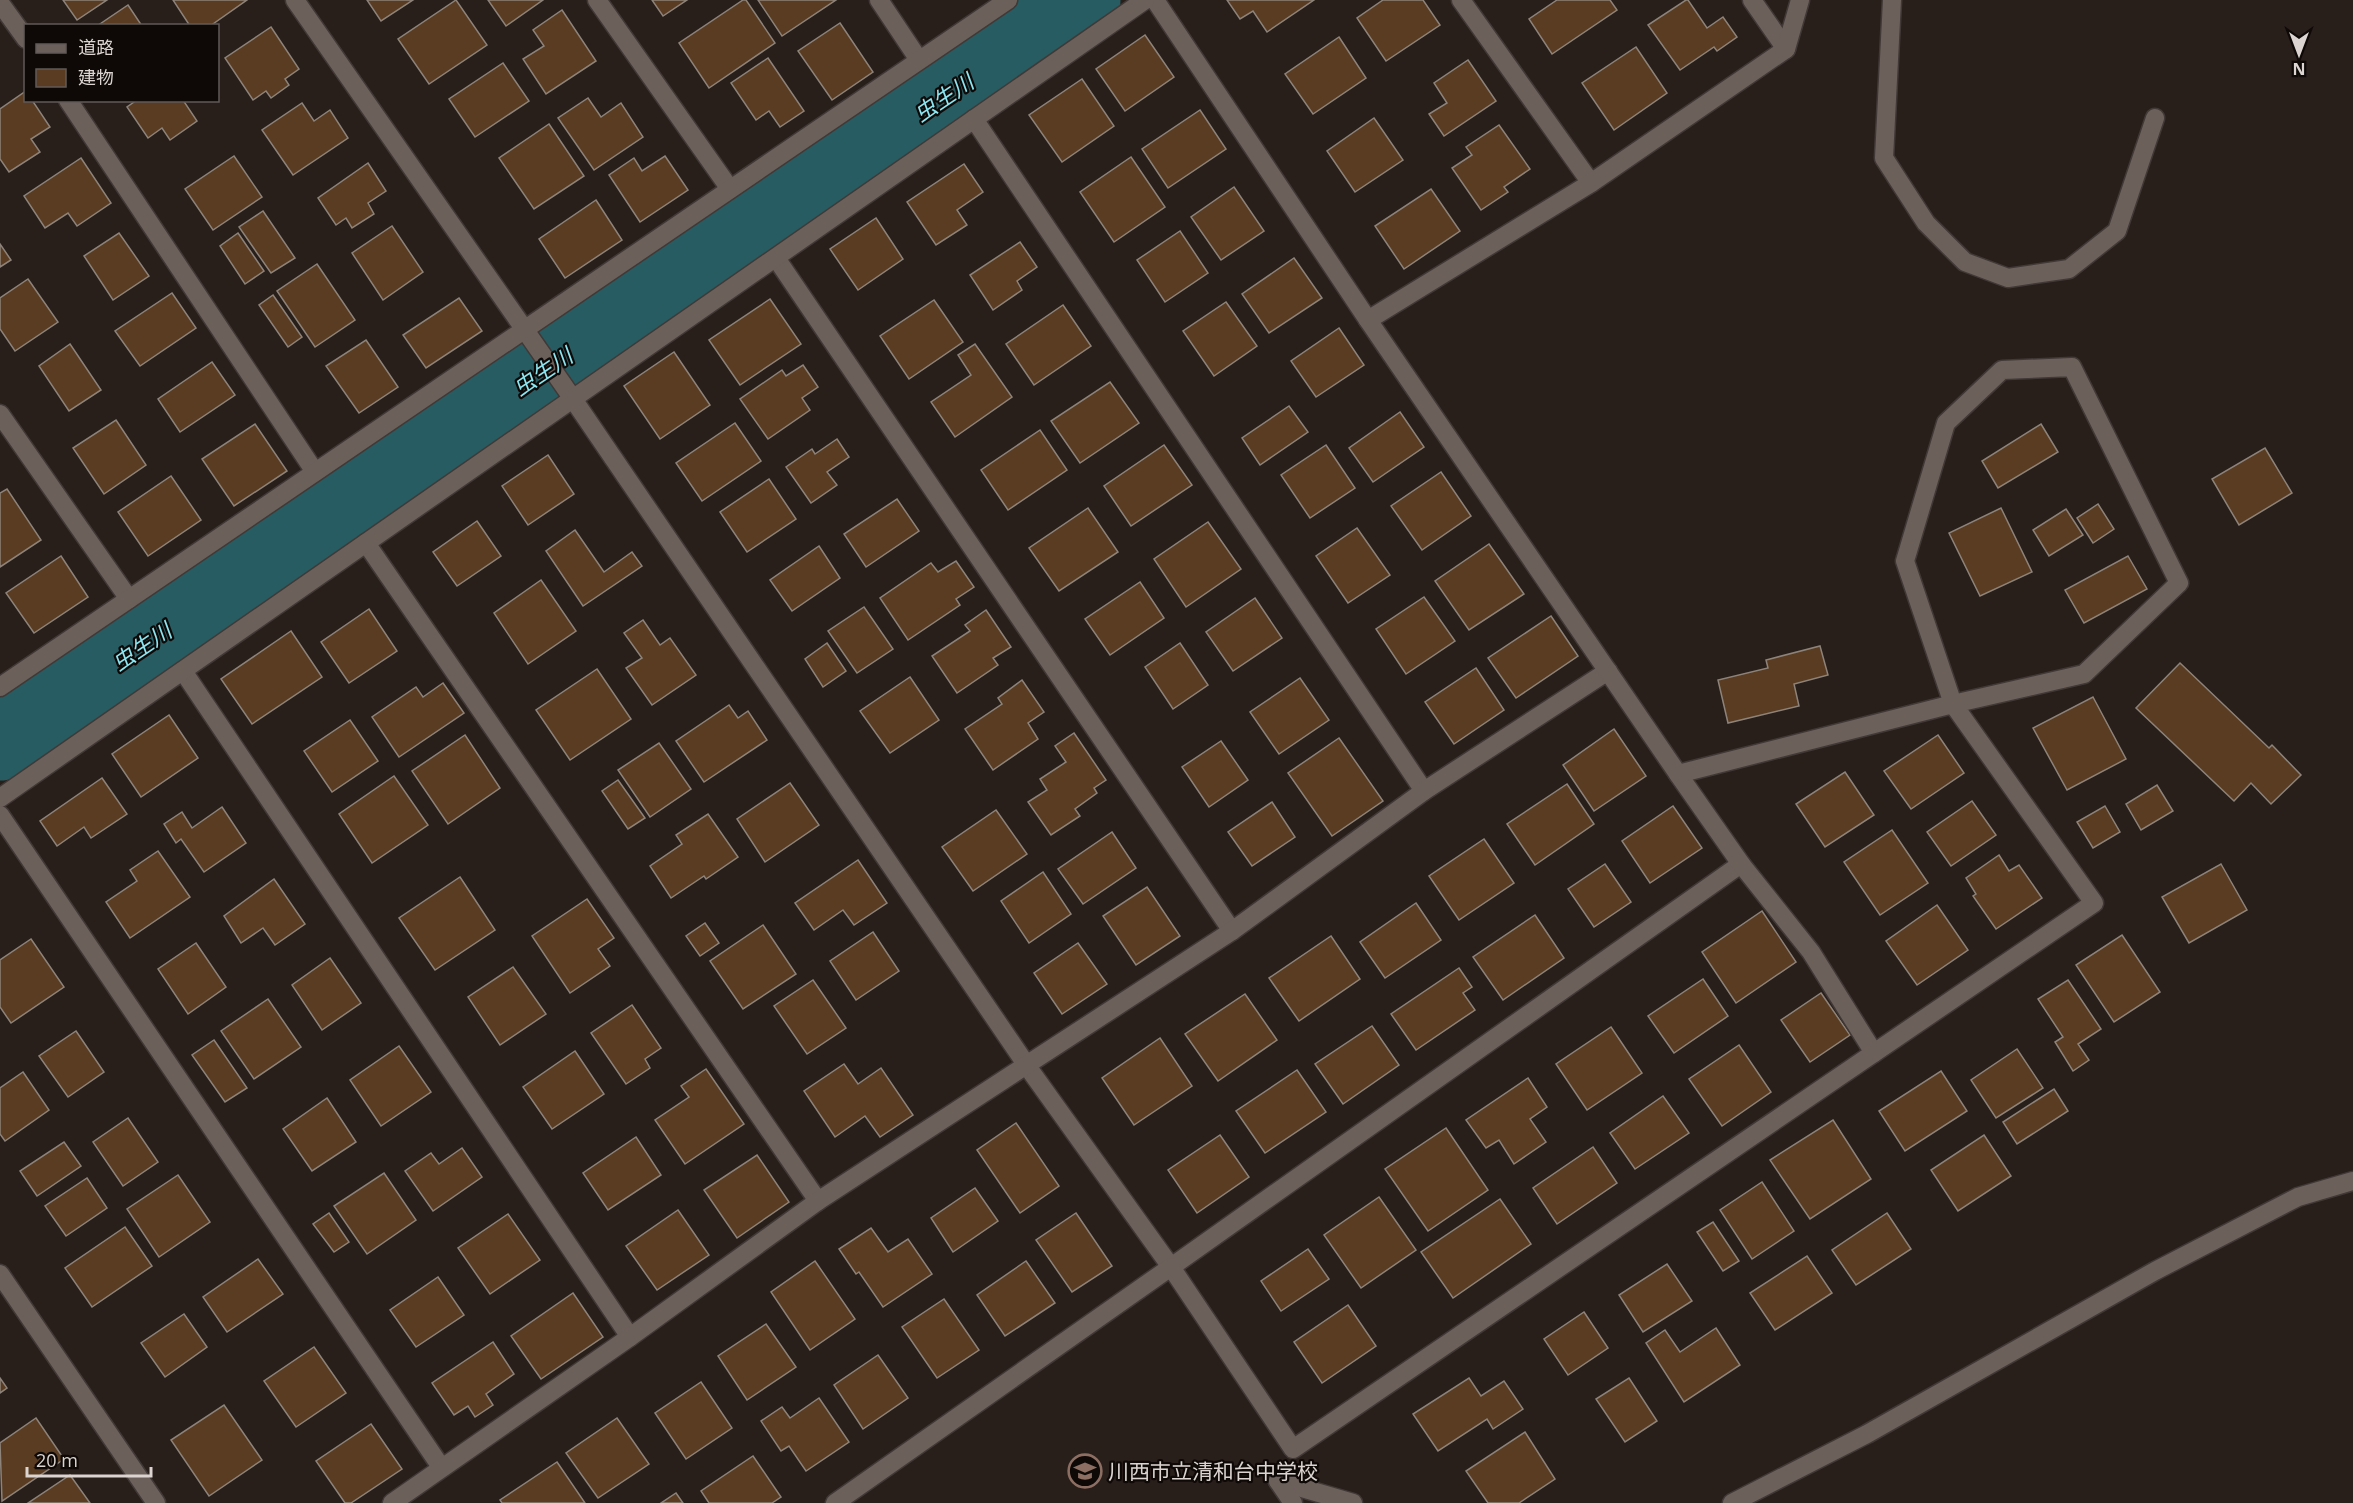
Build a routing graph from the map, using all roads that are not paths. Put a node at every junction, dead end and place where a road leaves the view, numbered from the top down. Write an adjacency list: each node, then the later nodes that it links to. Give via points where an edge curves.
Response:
1 (295, 0): 22 (street)
2 (597, 0): 19 (street)
3 (879, 0): 14 (street)
4 (1008, 0): 14 (street)
5 (1145, 0): 17 (street)
6 (1155, 0): 21 (street)
7 (1461, 0): 18 (street)
8 (1752, 0): 13 (street)
9 (1800, 0): 13 (street)
10 (1892, 0): 16 (street, via 1884,158 1926,223 1965,262 2008,278 2069,269 2116,231)
11 (0, 3): 12 (street)
12 (24, 36)
13 (1786, 49): 18 (street)
14 (919, 60): 19 (street)
15 (69, 102): 25 (street)
16 (2155, 118)
17 (974, 119): 20 (street); 33 (street)
18 (1591, 183): 21 (street)
19 (730, 189): 22 (street)
20 (776, 258): 23 (street); 37 (street)
21 (1368, 320): 29 (street)
22 (524, 330): 23 (street); 25 (street)
23 (573, 399): 26 (street); 39 (street)
24 (0, 414): 27 (street)
25 (315, 472): 27 (street)
26 (366, 543): 28 (street); 41 (street)
27 (129, 599): 30 (street)
28 (183, 671): 34 (street); 44 (street)
29 (1608, 671): 32 (street); 33 (street)
30 (0, 687)
31 (1953, 704): 31 (street, via 2084,674 2179,583 2072,367 2002,370 1946,423 1905,561); 32 (street); 38 (street, via 2094,903)
32 (1678, 774): 36 (street)
33 (1424, 791): 37 (street)
34 (0, 798)
35 (0, 814): 45 (street)
36 (1741, 864): 38 (street, via 1811,952); 42 (street)
37 (1232, 931): 39 (street)
38 (1874, 1053): 42 (street, via 1293,1449)
39 (1026, 1065): 41 (street); 42 (street)
40 (2353, 1181): 51 (street, via 2298,1197 2257,1218 2155,1271 1867,1434)
41 (818, 1201): 44 (street)
42 (1171, 1267): 48 (street)
43 (0, 1274): 46 (street)
44 (630, 1337): 45 (street)
45 (441, 1467): 47 (street)
46 (156, 1503)
47 (392, 1503)
48 (835, 1503)
49 (1293, 1503): 50 (street, via 1278,1481)
50 (1353, 1503)
51 (1732, 1503)

